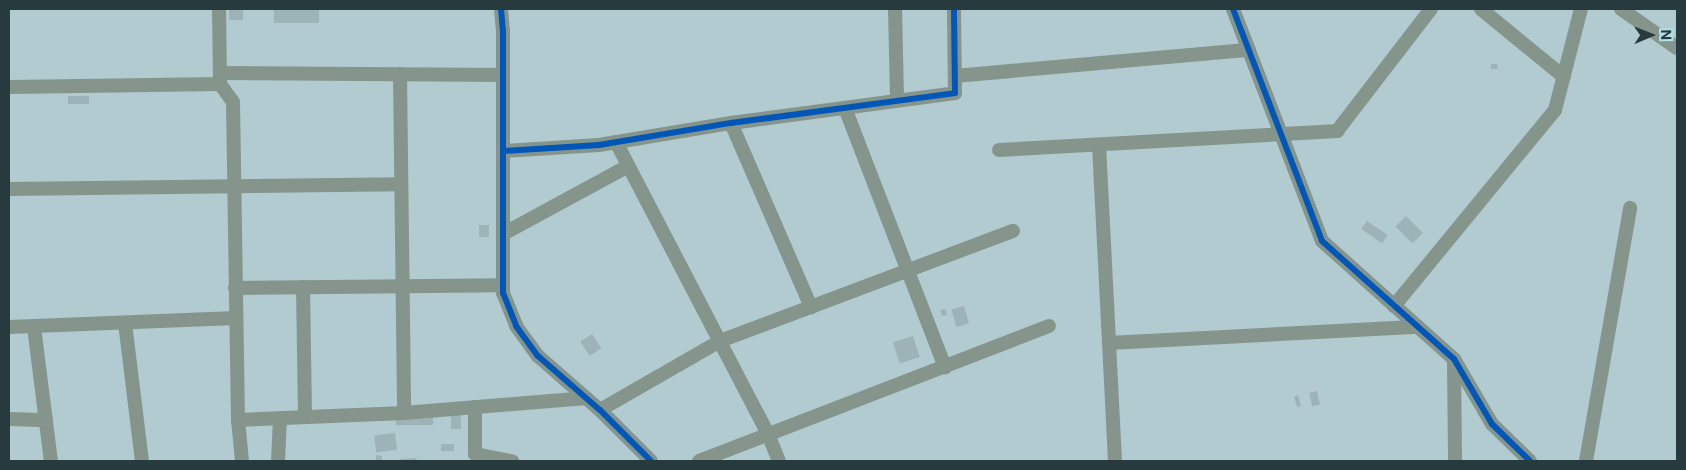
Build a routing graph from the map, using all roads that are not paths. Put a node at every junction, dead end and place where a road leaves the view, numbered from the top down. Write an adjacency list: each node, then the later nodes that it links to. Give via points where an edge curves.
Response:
1 (219, 9): 16 (street)
2 (501, 9): 13 (street)
3 (895, 9): 18 (street)
4 (954, 9): 14 (street)
5 (1234, 9): 11 (street)
6 (1431, 9): 21 (street, via 1338,131)
7 (1481, 9): 15 (street)
8 (1581, 9): 15 (street)
9 (1620, 9): 10 (street)
10 (1677, 48)
11 (1249, 50): 14 (street); 21 (street)
12 (400, 74): 13 (street); 16 (street); 27 (street)
13 (503, 75): 25 (street)
14 (955, 76): 18 (street, via 955,92)
15 (1564, 77): 38 (street, via 1555,110)
16 (220, 78): 17 (street); 28 (street, via 233,102)
17 (9, 87)
18 (897, 100): 19 (street)
19 (844, 108): 20 (street); 33 (street)
20 (731, 123): 22 (street); 39 (street)
21 (1281, 134): 23 (street); 38 (street, via 1322,241)
22 (616, 142): 25 (street); 26 (street)
23 (1099, 144): 24 (street); 47 (street)
24 (1000, 150)
25 (503, 151): 32 (street)
26 (628, 166): 32 (street); 46 (street)
27 (401, 184): 28 (street); 35 (street)
28 (234, 186): 29 (street); 37 (street)
29 (9, 189)
30 (1630, 208): 71 (street)
31 (1013, 231): 33 (street)
32 (503, 234): 34 (street)
33 (908, 271): 39 (street); 49 (street)
34 (503, 285): 35 (street); 50 (street, via 502,293 516,326 538,356)
35 (402, 286): 36 (street); 53 (street)
36 (303, 287): 37 (street); 54 (street)
37 (236, 288): 40 (street)
38 (1394, 306): 45 (street)
39 (811, 307): 46 (street)
40 (236, 318): 41 (street); 58 (street)
41 (125, 323): 44 (street); 61 (street)
42 (1049, 326): 49 (street)
43 (9, 327): 44 (street)
44 (34, 327): 57 (street)
45 (1418, 327): 47 (street); 48 (street)
46 (720, 341): 52 (street); 59 (street)
47 (1109, 343): 68 (street)
48 (1454, 359): 69 (street); 70 (street, via 1492,424)
49 (945, 366): 59 (street)
50 (586, 398): 51 (street); 52 (street)
51 (475, 407): 53 (street); 64 (street, via 475,454)
52 (600, 410): 65 (street)
53 (404, 413): 54 (street)
54 (305, 417): 55 (street)
55 (280, 418): 58 (street); 63 (street)
56 (9, 419): 57 (street)
57 (46, 420): 60 (street)
58 (238, 420): 62 (street)
59 (768, 434): 66 (street); 67 (street)
60 (52, 461)
61 (142, 461)
62 (242, 461)
63 (278, 461)
64 (512, 461)
65 (651, 461)
66 (699, 461)
67 (779, 461)
68 (1114, 461)
69 (1455, 461)
70 (1530, 461)
71 (1586, 461)

